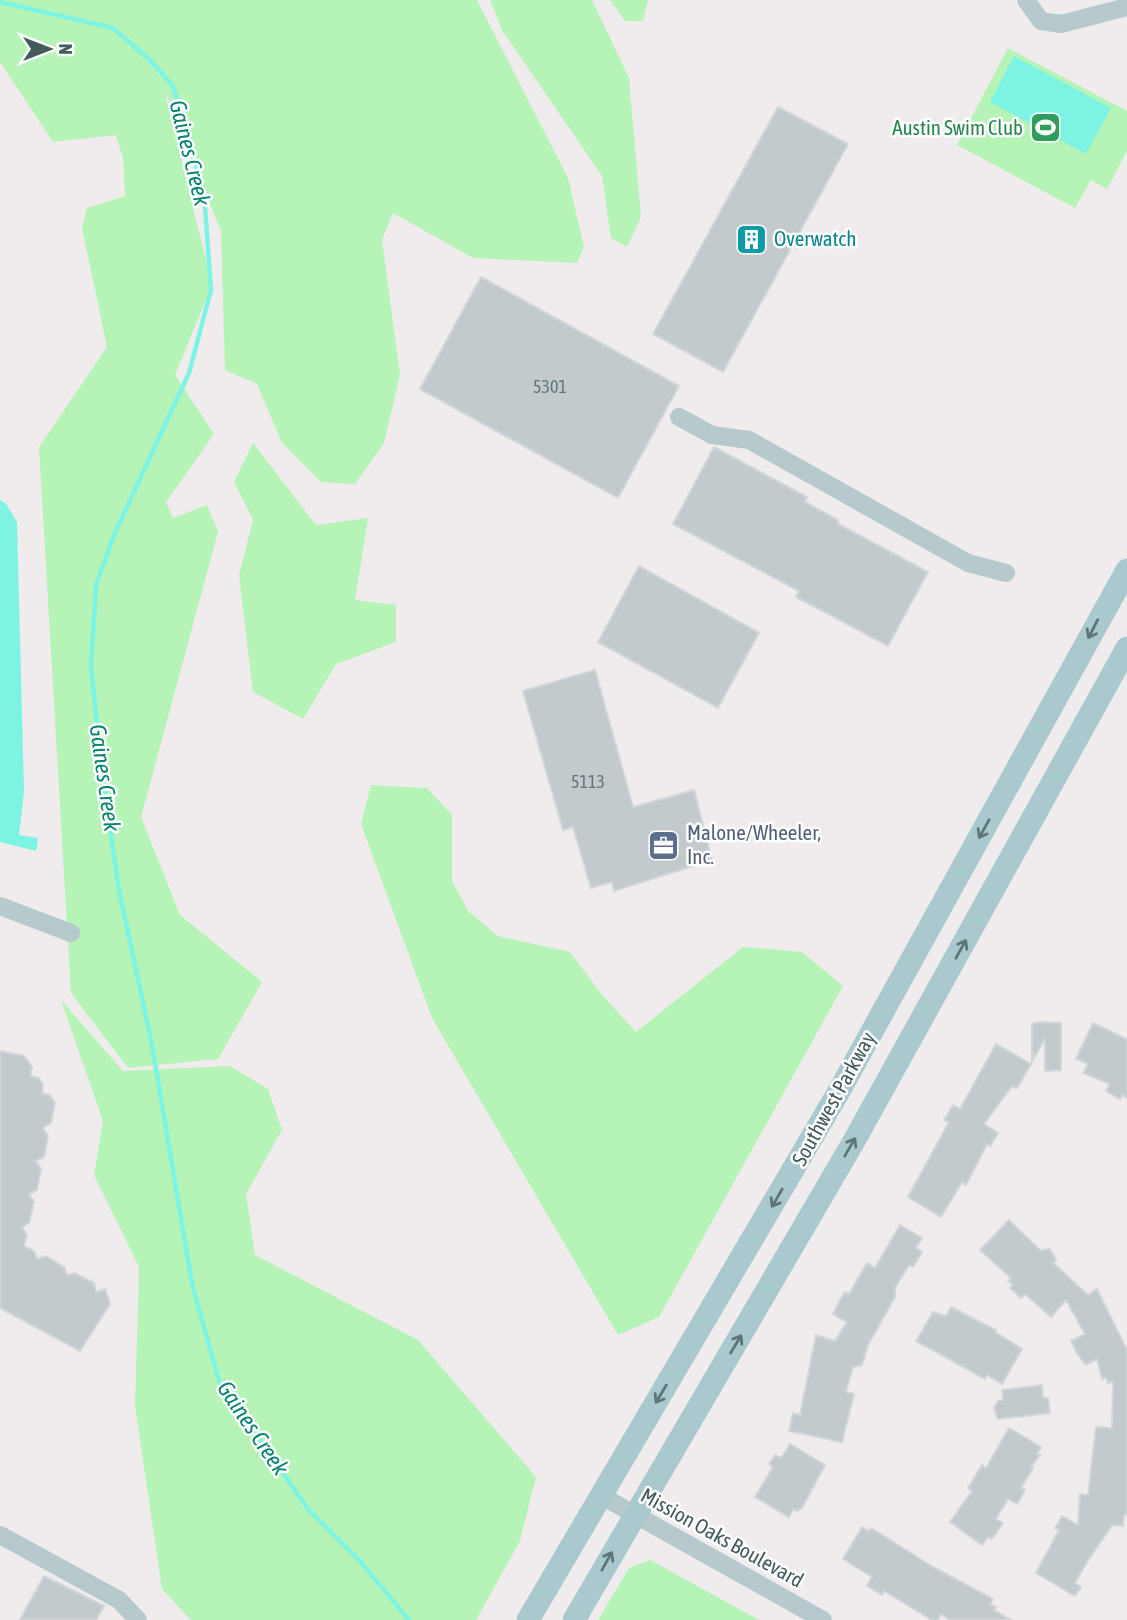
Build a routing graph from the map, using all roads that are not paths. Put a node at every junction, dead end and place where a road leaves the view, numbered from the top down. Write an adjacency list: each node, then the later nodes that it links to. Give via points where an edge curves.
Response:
1 (1026, 0): 2 (street, via 1041,21 1061,24)
2 (1127, 7)
3 (679, 418): 5 (street, via 712,435 748,440 968,563)
4 (1127, 570): 9 (main road, Southwest Parkway, one-way to 9, via 838,1093)
5 (1006, 573)
6 (1127, 649): 10 (main road, Southwest Parkway, one-way to 6, via 854,1141)
7 (0, 906): 8 (street)
8 (71, 933)
9 (600, 1495): 10 (street, Mission Oaks Boulevard); 13 (main road, Southwest Parkway)
10 (633, 1515): 14 (main road, Southwest Parkway, one-way to 10); 15 (street, Mission Oaks Boulevard)
11 (0, 1535): 12 (street, via 119,1600)
12 (136, 1619)
13 (528, 1620)
14 (573, 1620)
15 (823, 1620)

